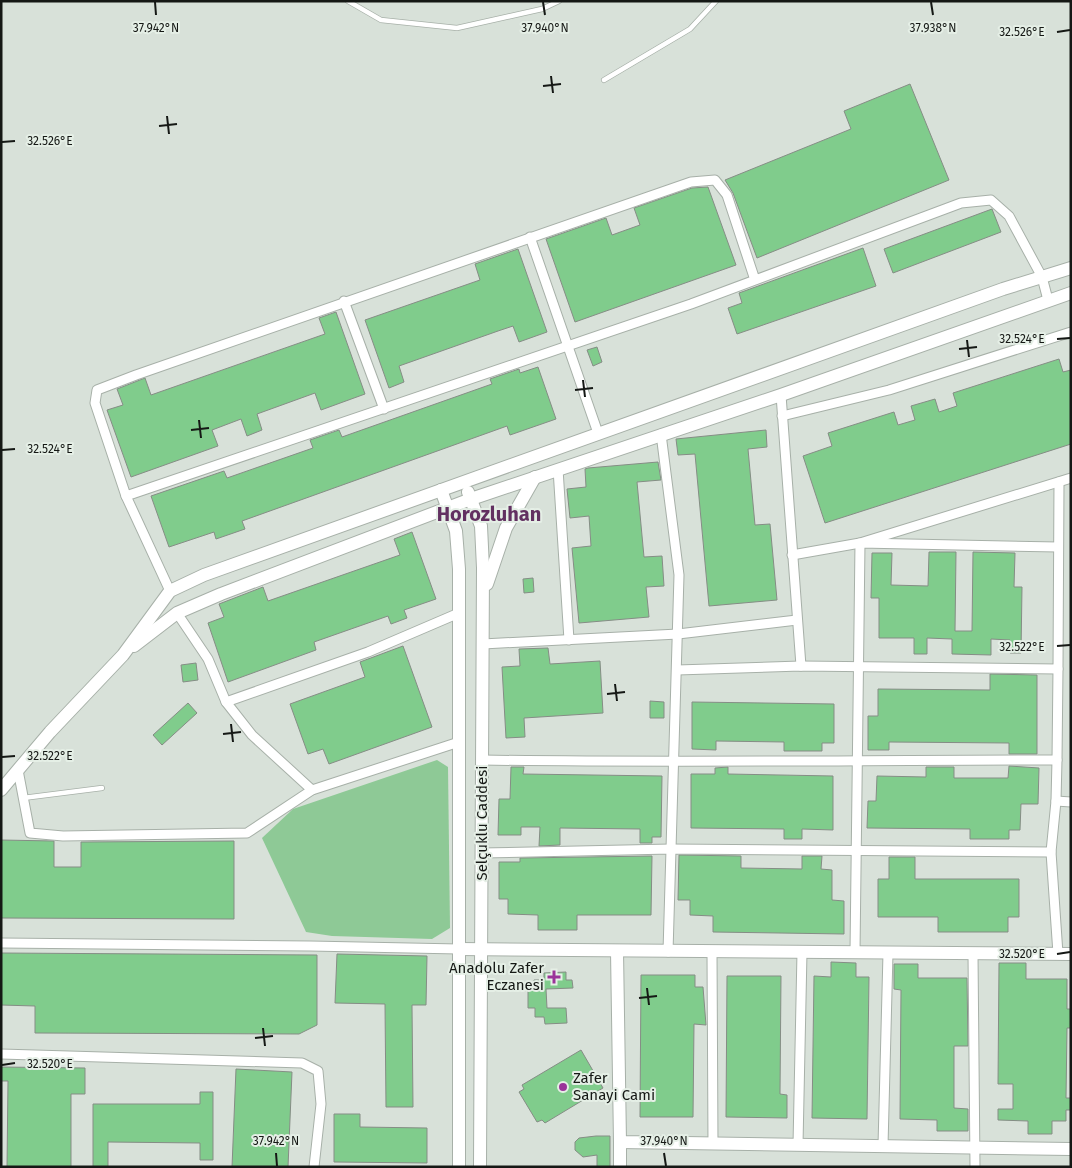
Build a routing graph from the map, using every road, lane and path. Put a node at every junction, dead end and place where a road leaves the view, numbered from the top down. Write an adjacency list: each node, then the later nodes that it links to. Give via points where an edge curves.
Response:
1 (348, 1): 2 (lane, via 380,20 457,28 542,9)
2 (559, 1)
3 (716, 1): 4 (lane, via 690,29)
4 (604, 80)
5 (530, 237): 8 (street, via 691,182 715,180 727,195); 11 (street); 13 (street)
6 (1071, 268): 7 (street)
7 (1042, 277): 8 (street, via 1009,216 991,200 962,203); 10 (street); 17 (street)
8 (755, 280): 13 (street)
9 (1071, 293): 10 (street)
10 (1048, 300): 14 (street)
11 (344, 301): 15 (street); 25 (street, via 97,390 95,404)
12 (1071, 332): 16 (street, via 889,390)
13 (568, 346): 15 (street); 17 (street)
14 (781, 395): 16 (street); 18 (street)
15 (384, 409): 25 (street)
16 (782, 416): 30 (street)
17 (598, 433): 22 (street)
18 (661, 434): 19 (street); 36 (street, via 679,575)
19 (558, 469): 20 (street); 37 (street)
20 (535, 477): 26 (street); 32 (street, via 506,528)
21 (1071, 478): 23 (street)
22 (464, 482): 24 (street); 26 (street, Selçuklu Caddesi)
23 (1059, 482): 28 (street); 29 (street)
24 (441, 490): 27 (street, Selçuklu Caddesi); 31 (street, via 204,575)
25 (126, 496): 31 (street)
26 (471, 499): 27 (street); 32 (street, Selçuklu Caddesi, via 481,526)
27 (448, 508): 33 (street); 34 (street, Selçuklu Caddesi, via 456,531)
28 (860, 542): 29 (street); 30 (street); 41 (street)
29 (1058, 547): 42 (street)
30 (792, 555): 35 (street)
31 (170, 591): 39 (street)
32 (483, 596): 38 (street, Selçuklu Caddesi)
33 (177, 613): 39 (street); 44 (street, via 208,659)
34 (459, 613): 44 (street, via 368,652); 45 (street, Selçuklu Caddesi)
35 (797, 620): 36 (street); 40 (street)
36 (678, 634): 37 (street); 43 (street)
37 (569, 640): 38 (street)
38 (483, 644): 46 (street, Selçuklu Caddesi)
39 (123, 655): 50 (street)
40 (801, 666): 41 (street); 43 (street)
41 (860, 668): 42 (street); 47 (street)
42 (1058, 669): 48 (street)
43 (676, 670): 49 (street)
44 (226, 702): 53 (street, via 252,735)
45 (459, 742): 53 (street); 62 (street, Selçuklu Caddesi)
46 (482, 760): 49 (street); 60 (street, Selçuklu Caddesi)
47 (857, 760): 48 (street); 49 (street); 58 (street)
48 (1057, 760): 55 (street)
49 (674, 763): 57 (street)
50 (18, 770): 52 (street); 54 (street)
51 (102, 788): 54 (lane)
52 (1, 790)
53 (312, 790): 54 (street, via 246,833 63,836 30,833)
54 (23, 798)
55 (1056, 801): 56 (street); 59 (street)
56 (1071, 802)
57 (671, 849): 58 (street); 60 (street); 65 (street)
58 (855, 850): 59 (street); 68 (street)
59 (1051, 852): 71 (street)
60 (482, 853): 63 (street, Selçuklu Caddesi)
61 (1, 943): 62 (street)
62 (459, 949): 63 (street); 81 (street, Selçuklu Caddesi)
63 (481, 950): 64 (street); 82 (street, Selçuklu Caddesi)
64 (617, 951): 65 (street); 74 (street)
65 (668, 952): 66 (street)
66 (712, 952): 67 (street); 75 (street)
67 (802, 952): 68 (street); 76 (street)
68 (855, 952): 69 (street)
69 (888, 953): 70 (street); 77 (street)
70 (973, 954): 71 (street); 78 (street)
71 (1058, 954): 72 (street)
72 (1071, 954)
73 (1, 1054): 80 (street, via 302,1062 318,1070 321,1104)
74 (620, 1142): 75 (street); 83 (street)
75 (713, 1144): 76 (street)
76 (798, 1145): 77 (street)
77 (883, 1146): 78 (street)
78 (975, 1148): 79 (street); 84 (street)
79 (1071, 1149)
80 (314, 1167)
81 (459, 1167)
82 (480, 1167)
83 (620, 1167)
84 (975, 1167)

